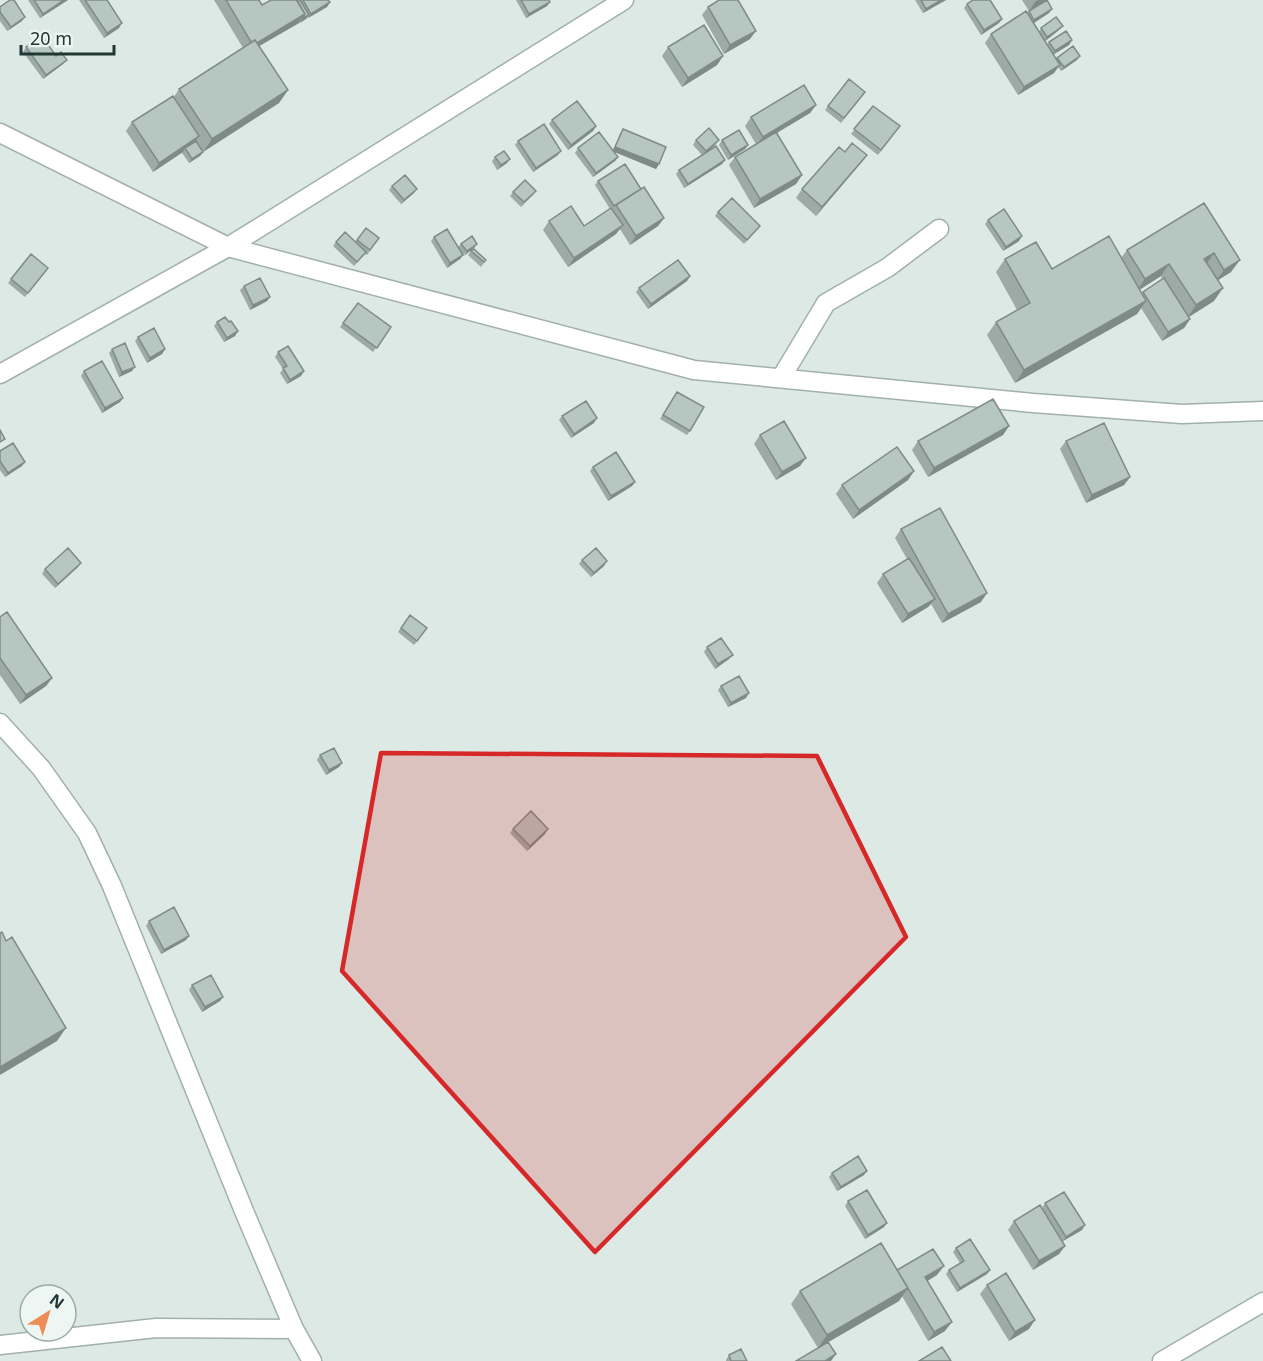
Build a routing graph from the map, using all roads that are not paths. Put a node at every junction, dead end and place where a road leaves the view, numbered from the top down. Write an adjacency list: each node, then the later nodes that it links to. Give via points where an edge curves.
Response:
1 (624, 0): 4 (street)
2 (0, 133): 4 (street)
3 (939, 229): 6 (street, via 887,268 826,303)
4 (228, 247): 5 (street); 6 (street, via 694,370)
5 (0, 374)
6 (781, 378): 7 (street, via 1182,414)
7 (1263, 411)
8 (0, 723): 10 (street, via 41,768 87,833)
9 (1263, 1302): 13 (street)
10 (294, 1329): 11 (street, via 156,1328); 12 (street)
11 (0, 1344)
12 (312, 1361)
13 (1162, 1361)

